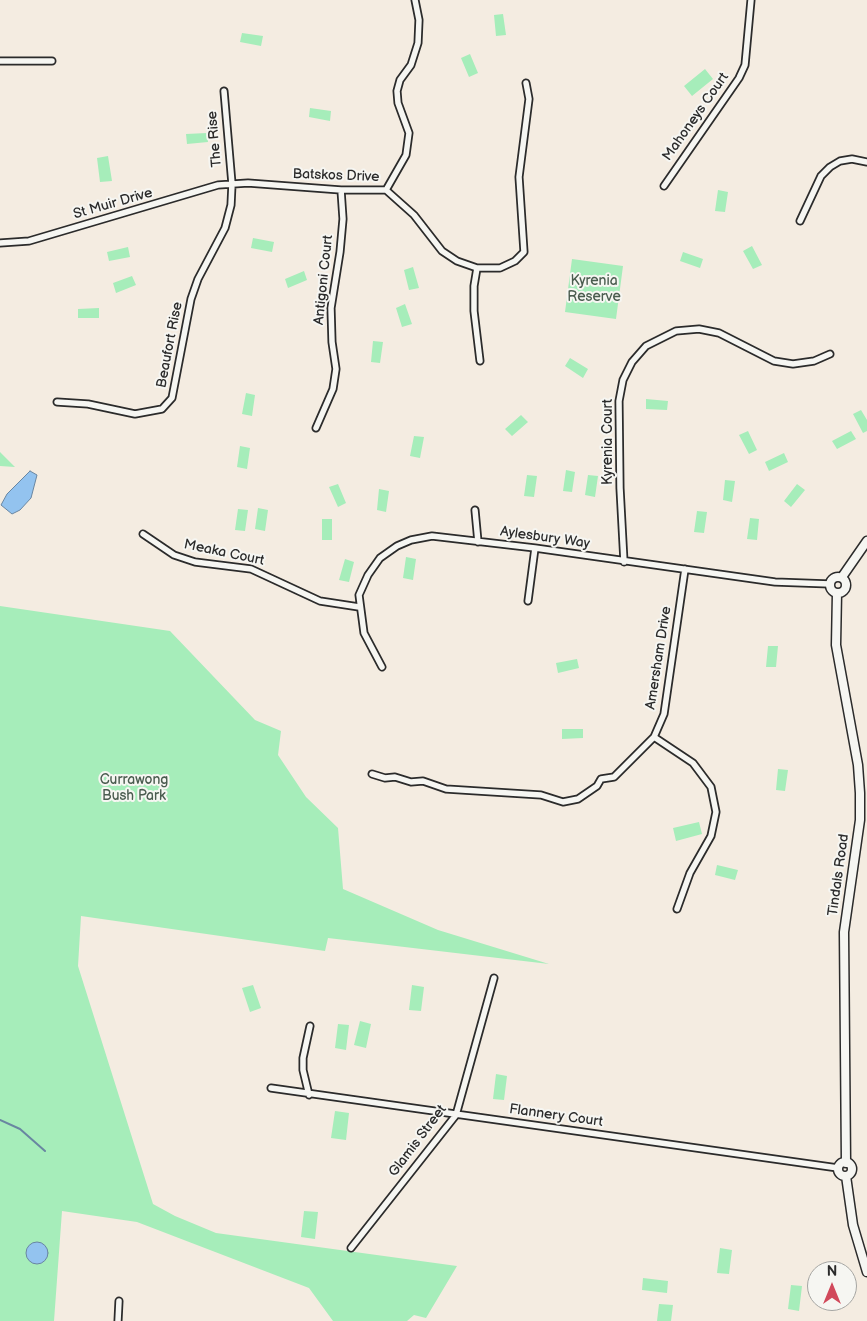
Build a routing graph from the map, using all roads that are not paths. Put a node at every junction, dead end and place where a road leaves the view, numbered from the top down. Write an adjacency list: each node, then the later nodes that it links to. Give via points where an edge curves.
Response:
1 (415, 0): 11 (street, Batskos Drive, via 419,20 418,42 411,65 400,80 397,91 409,133 406,155)
2 (750, 0): 9 (street, Mahoneys Court, via 745,65 739,78)
3 (0, 61): 4 (street)
4 (52, 61)
5 (526, 84): 14 (street, via 529,98 519,177 524,252 516,261 500,268)
6 (224, 91): 8 (street, The Rise)
7 (867, 162): 12 (street, via 852,159 830,167 821,176)
8 (232, 184): 10 (street, Batskos Drive); 13 (street, St Muir Drive, via 218,185 29,241); 17 (street, Beaufort Rise, via 225,228 191,299 172,398 162,408 135,414 88,404)
9 (664, 186)
10 (341, 190): 11 (street, Batskos Drive); 18 (street, Antigoni Court, via 343,219 331,308 336,369 333,389)
11 (386, 190): 14 (street, via 414,215 442,251 457,262)
12 (800, 222)
13 (0, 243)
14 (477, 268): 16 (street, via 474,311)
15 (830, 354): 24 (street, Kyrenia Court, via 814,361 793,364 774,361 719,333 699,328 676,331 646,346 632,362 623,380 619,401)
16 (480, 361)
17 (57, 402)
18 (316, 428)
19 (476, 510): 22 (street)
20 (142, 534): 30 (street, Meaka Court, via 174,555 195,562 251,569 320,601)
21 (867, 541): 26 (main road)
22 (478, 542): 23 (street, Aylesbury Way); 30 (street, Aylesbury Way, via 432,536 397,546 380,558 368,575 360,595)
23 (535, 548): 24 (street, Aylesbury Way); 29 (street)
24 (624, 562): 25 (street, Aylesbury Way)
25 (685, 569): 27 (street, Aylesbury Way, via 775,582); 32 (street, Amersham Drive, via 664,714)
26 (842, 577): 27 (main road, via 834,577); 28 (main road, via 847,583 846,588)
27 (830, 584): 28 (main road)
28 (837, 593): 40 (main road, Tindals Road, via 836,645 858,765 860,793 860,820 844,932)
29 (528, 601)
30 (360, 607): 31 (street, Aylesbury Way, via 364,633)
31 (382, 667)
32 (654, 737): 33 (street, Amersham Drive, via 614,776 601,779 597,786 578,799 563,802 541,795 446,789 423,781 411,782); 34 (street, via 693,763 711,788 716,812 711,836 690,873)
33 (372, 774)
34 (677, 909)
35 (494, 978): 39 (street, Glamis Street)
36 (310, 1026): 38 (street, via 303,1058)
37 (271, 1088): 38 (street, Flannery Court)
38 (309, 1095): 39 (street, Flannery Court)
39 (456, 1115): 41 (street, Flannery Court); 43 (street, Glamis Street)
40 (846, 1162): 41 (main road); 42 (main road, via 852,1168)
41 (838, 1168): 42 (main road, via 840,1174)
42 (846, 1176): 44 (main road, via 853,1225)
43 (351, 1248)
44 (867, 1272)
45 (119, 1301): 46 (street)
46 (118, 1321)

